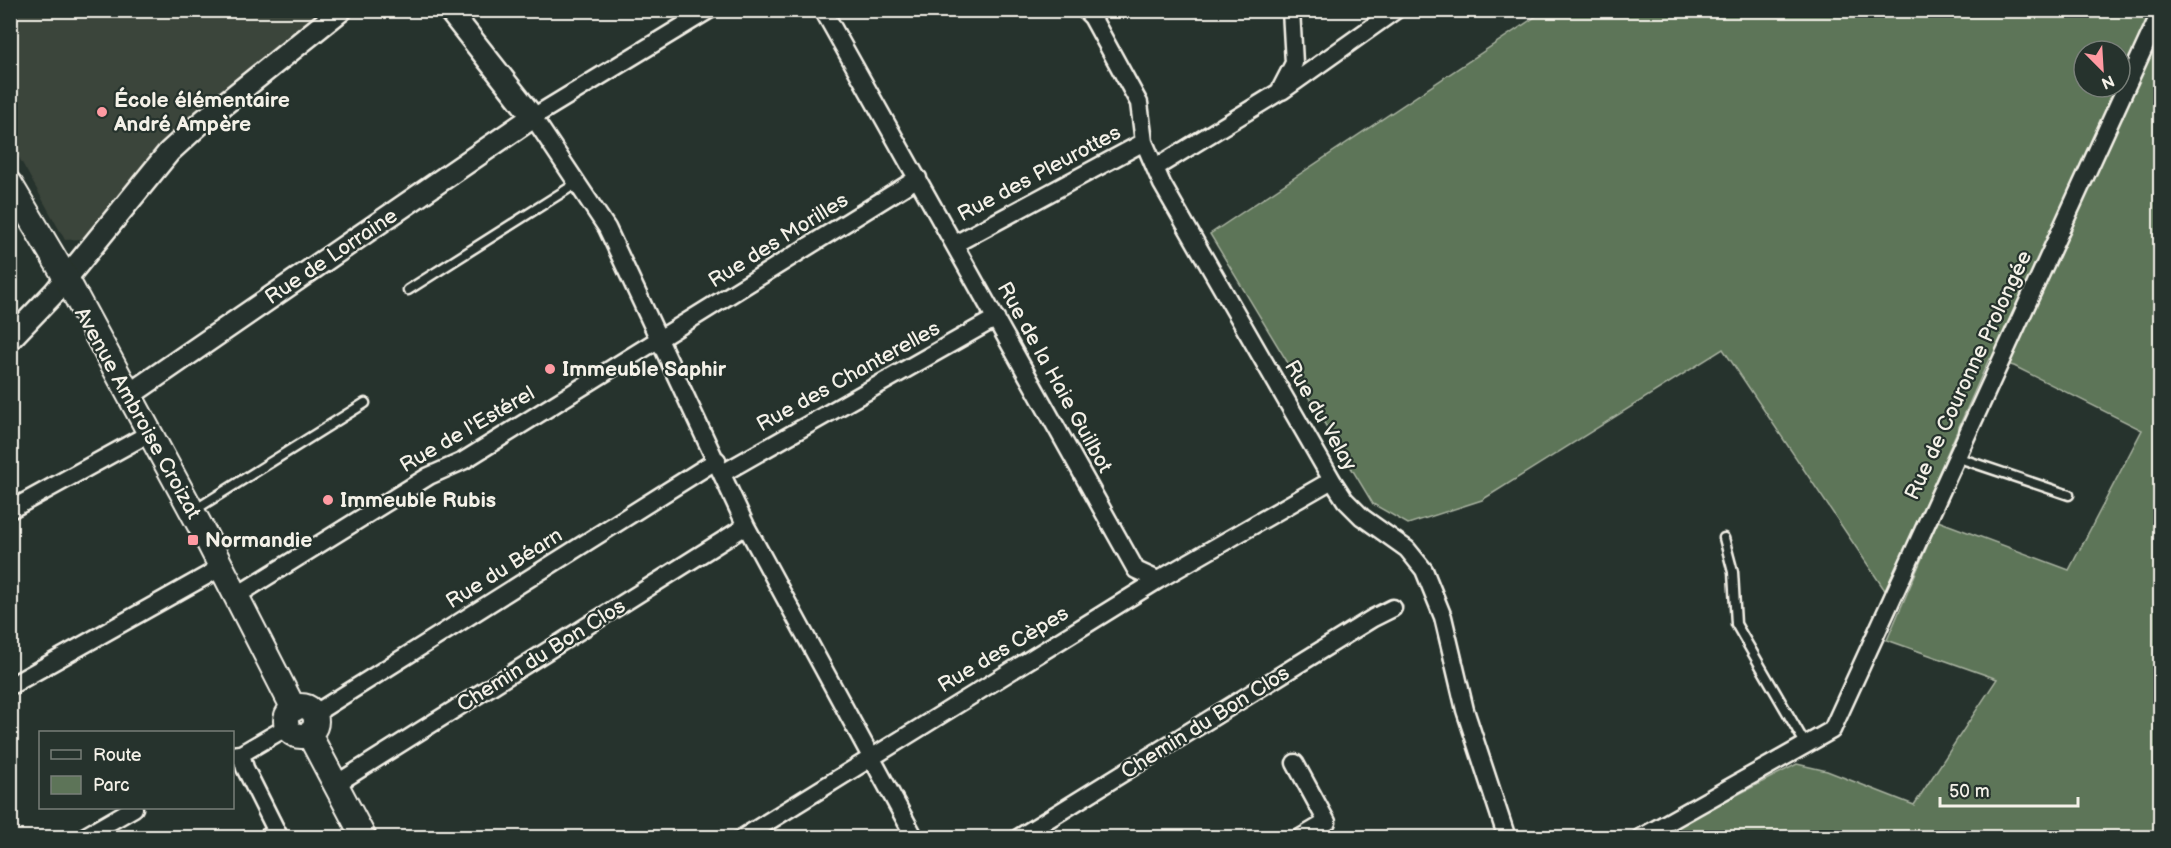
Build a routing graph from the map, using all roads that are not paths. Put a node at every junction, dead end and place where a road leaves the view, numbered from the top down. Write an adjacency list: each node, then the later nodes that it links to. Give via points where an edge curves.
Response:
1 (341, 10): 17 (street, via 169,152)
2 (449, 10): 10 (street)
3 (709, 10): 10 (street)
4 (823, 10): 13 (street, Rue de la Haie Guilbot)
5 (1085, 10): 11 (street, Rue du Velay, via 1139,103)
6 (1291, 10): 9 (street, via 1294,63)
7 (1396, 10): 9 (street)
8 (2160, 14): 25 (street, Rue de Couronne Prolongée)
9 (1280, 92): 12 (street)
10 (533, 117): 14 (street); 22 (street, Rue de Lorraine)
11 (1144, 142): 12 (street, Rue du Velay); 16 (street, Rue des Pleurottes)
12 (1155, 168): 27 (street, Rue du Velay)
13 (918, 178): 16 (street, Rue de la Haie Guilbot); 21 (street, Rue des Morilles)
14 (577, 183): 18 (lane); 21 (street, via 607,228)
15 (10, 184): 17 (main road, Avenue Ambroise Croizat)
16 (955, 244): 19 (street, Rue de la Haie Guilbot)
17 (66, 278): 20 (street); 22 (main road, Avenue Ambroise Croizat)
18 (408, 290)
19 (996, 318): 26 (street, Rue des Chanterelles); 34 (street, Rue de la Haie Guilbot, via 1136,570)
20 (10, 339)
21 (661, 339): 26 (street); 35 (street, Rue de l'Estérel)
22 (129, 395): 24 (main road, Avenue Ambroise Croizat)
23 (365, 403): 30 (lane)
24 (150, 433): 29 (street); 30 (main road, Avenue Ambroise Croizat)
25 (1955, 457): 28 (lane); 39 (street, Rue de Couronne Prolongée, via 1832,730)
26 (720, 466): 31 (street); 38 (street, Rue du Béarn)
27 (1332, 480): 34 (street); 54 (street, Rue du Velay, via 1362,518 1407,549 1424,570 1443,617 1465,710)
28 (2069, 495)
29 (10, 510)
30 (193, 512): 33 (main road, Avenue Ambroise Croizat)
31 (746, 526): 41 (street); 43 (street, Chemin du Bon Clos)
32 (1724, 538): 39 (lane, via 1733,573 1736,624)
33 (222, 567): 35 (main road, Avenue Ambroise Croizat); 37 (street)
34 (1158, 580): 41 (street, Rue des Cèpes)
35 (236, 596): 38 (main road, Avenue Ambroise Croizat)
36 (1393, 608): 52 (street, Chemin du Bon Clos)
37 (10, 686)
38 (301, 721): 40 (street, Rue du Béarn); 43 (main road, Avenue Ambroise Croizat)
39 (1806, 745): 55 (street, Rue de Couronne Prolongée)
40 (237, 755): 46 (street)
41 (871, 756): 45 (street, Rue des Cèpes); 51 (street)
42 (1295, 763): 53 (street, via 1327,822)
43 (336, 784): 49 (main road, Avenue Ambroise Croizat)
44 (131, 809): 47 (street)
45 (764, 832): 50 (street, Rue des Cèpes)
46 (278, 833): 48 (lane)
47 (82, 837)
48 (258, 837)
49 (364, 837)
50 (742, 837)
51 (915, 837)
52 (1018, 837)
53 (1300, 837)
54 (1508, 837)
55 (1640, 837)

